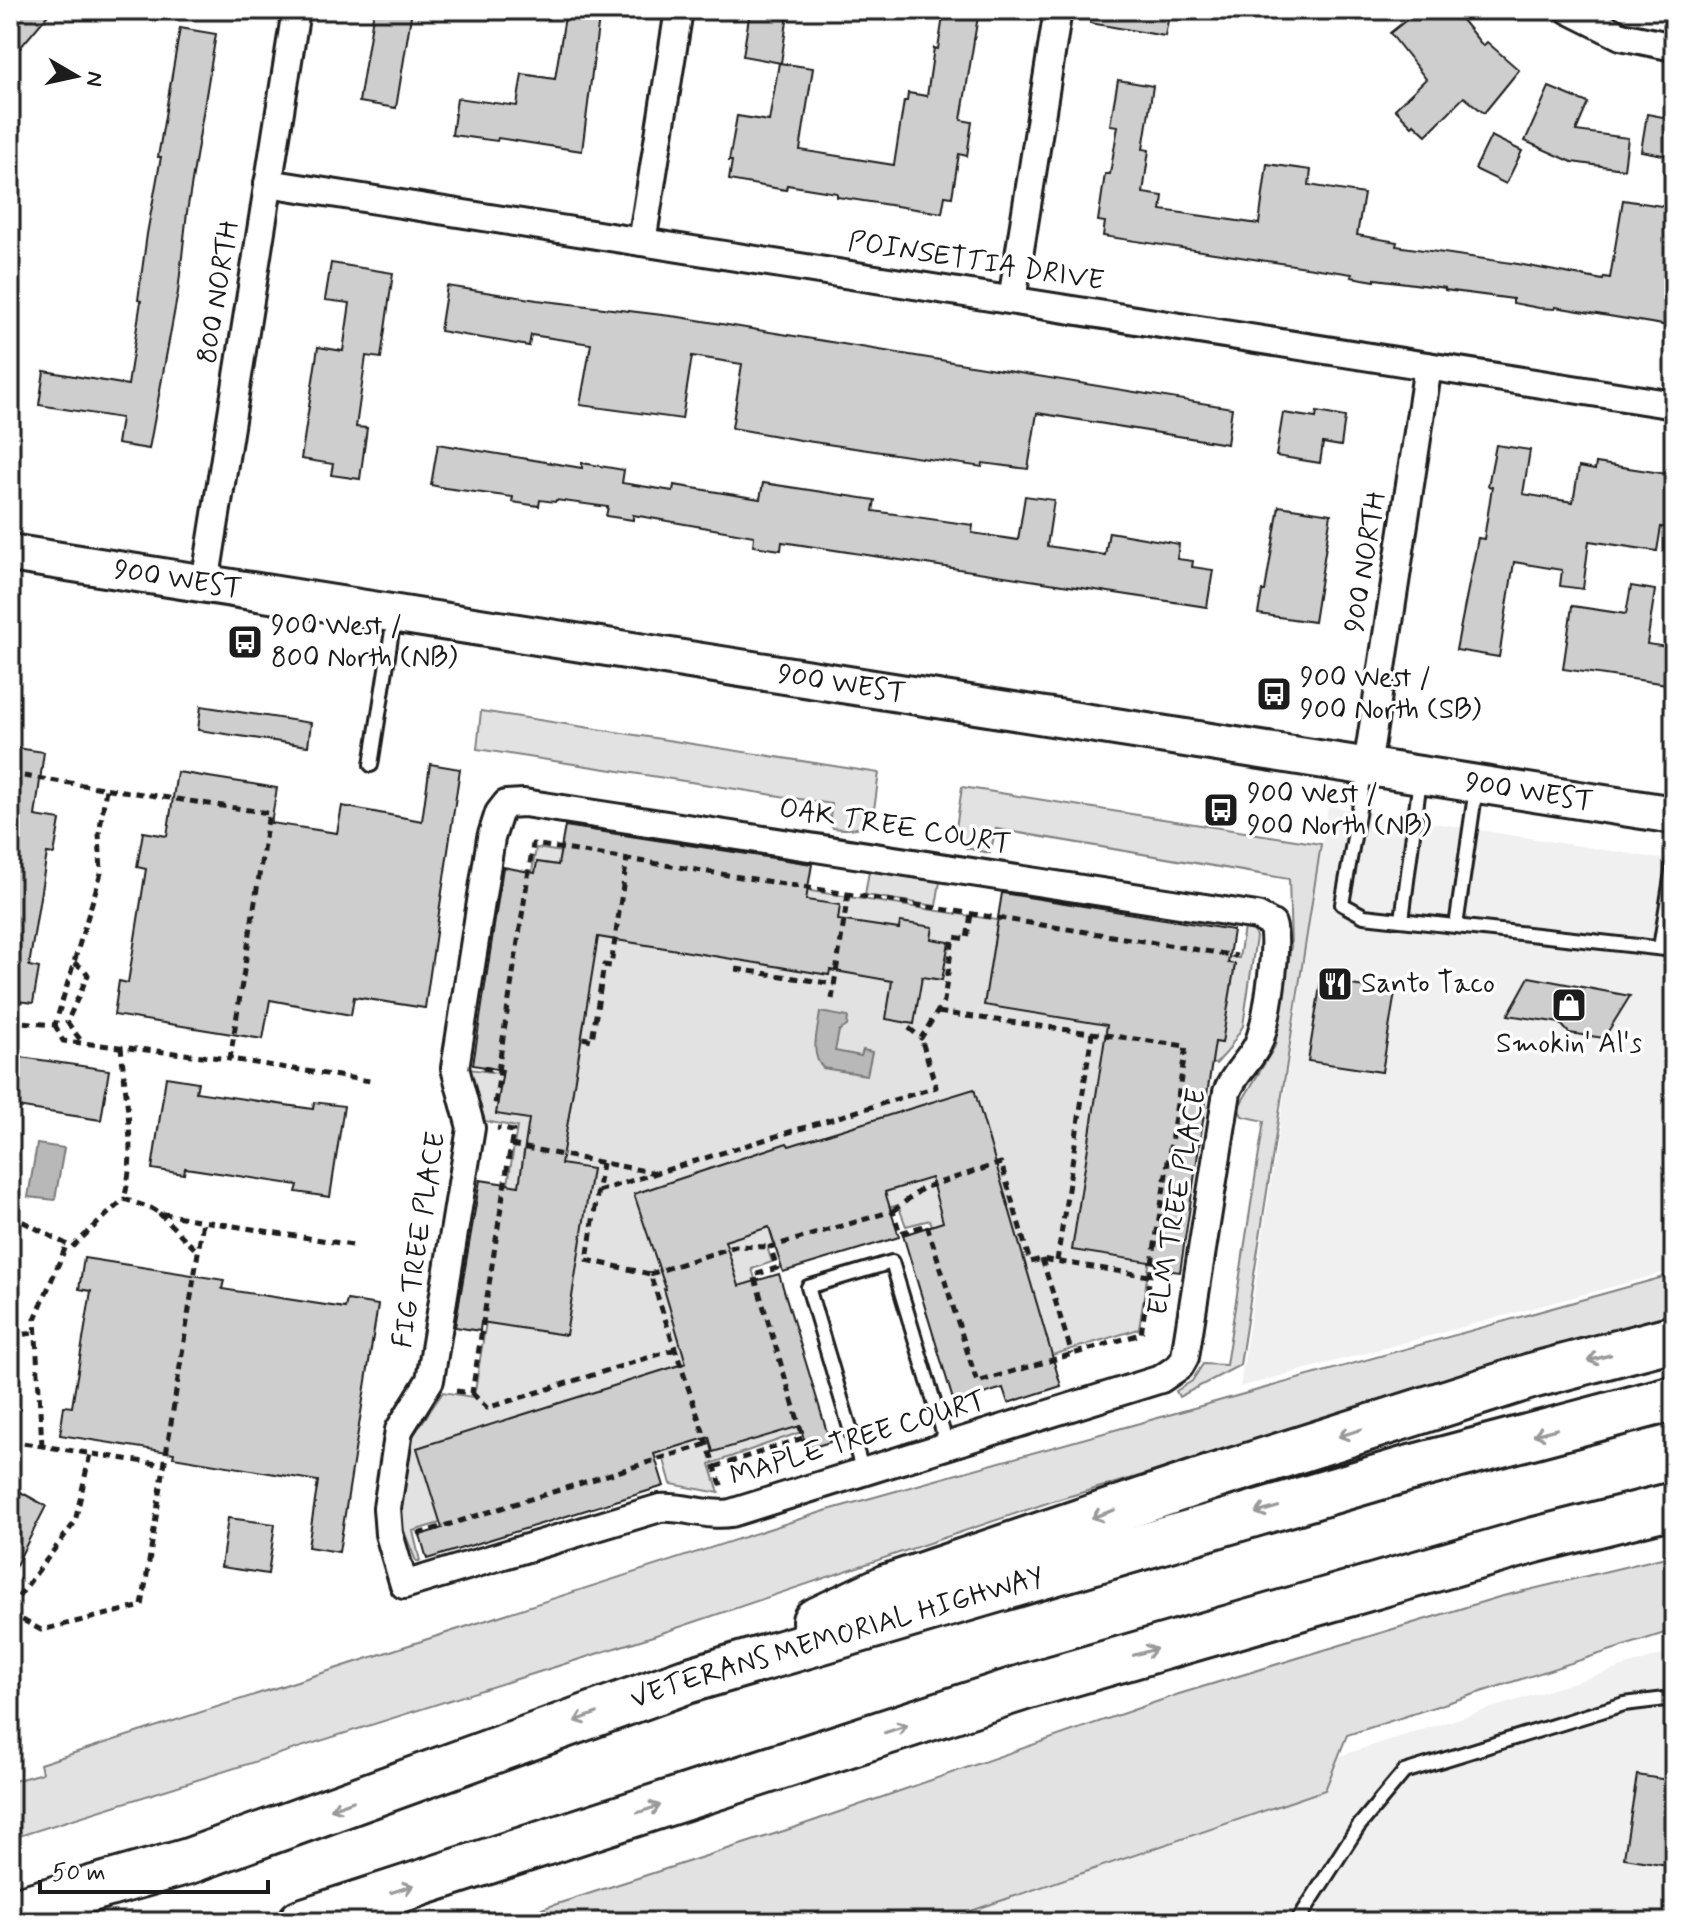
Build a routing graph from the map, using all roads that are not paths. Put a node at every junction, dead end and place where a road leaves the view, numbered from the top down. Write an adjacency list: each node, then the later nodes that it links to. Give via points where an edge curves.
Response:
1 (296, 10): 6 (street, 800 NORTH)
2 (679, 10): 7 (street)
3 (1058, 10): 8 (street)
4 (1569, 10): 5 (street, via 1621,36)
5 (1674, 47)
6 (268, 183): 7 (street, POINSETTIA DRIVE); 12 (street, 800 NORTH)
7 (642, 242): 8 (street, POINSETTIA DRIVE)
8 (1012, 300): 9 (street, POINSETTIA DRIVE)
9 (1428, 366): 10 (street, POINSETTIA DRIVE); 15 (street, 900 NORTH)
10 (1674, 405)
11 (10, 553): 12 (main road, 900 WEST)
12 (205, 584): 13 (main road, 900 WEST)
13 (395, 614): 14 (lane); 15 (main road, 900 WEST)
14 (371, 765)
15 (1367, 767): 16 (main road, 900 WEST); 21 (lane, via 1342,904 1364,916)
16 (1421, 776): 17 (main road, 900 WEST); 21 (lane)
17 (1477, 785): 19 (main road, 900 WEST); 23 (lane)
18 (506, 804): 22 (street, OAK TREE COURT, via 541,804 1196,906 1257,916); 32 (street, FIG TREE PLACE, via 491,838 456,1063 471,1128 432,1371 427,1390 399,1430 387,1508)
19 (1674, 815)
20 (1674, 859): 24 (lane)
21 (1402, 920): 23 (lane)
22 (1272, 924): 27 (street, ELM TREE PLACE, via 1276,942 1264,1026 1227,1092)
23 (1456, 926): 24 (lane)
24 (1660, 948): 25 (lane)
25 (1674, 950)
26 (1674, 1338): 33 (highway, one-way to 33, via 1488,1389 887,1587)
27 (1185, 1357): 29 (street, MAPLE TREE COURT, via 1161,1379)
28 (1674, 1398): 33 (highway, VETERANS MEMORIAL HIGHWAY, one-way to 33, via 1391,1474)
29 (947, 1445): 30 (street, MAPLE TREE COURT); 30 (lane, via 892,1262 808,1287)
30 (863, 1472): 32 (street, MAPLE TREE COURT, via 731,1513 660,1508)
31 (1674, 1505): 36 (highway, one-way to 31, via 1028,1686)
32 (404, 1585)
33 (686, 1681): 35 (highway, VETERANS MEMORIAL HIGHWAY, one-way to 35, via 189,1861)
34 (1674, 1698): 37 (lane, via 1624,1704 1404,1772 1358,1827)
35 (10, 1912)
36 (301, 1922)
37 (1297, 1922)

